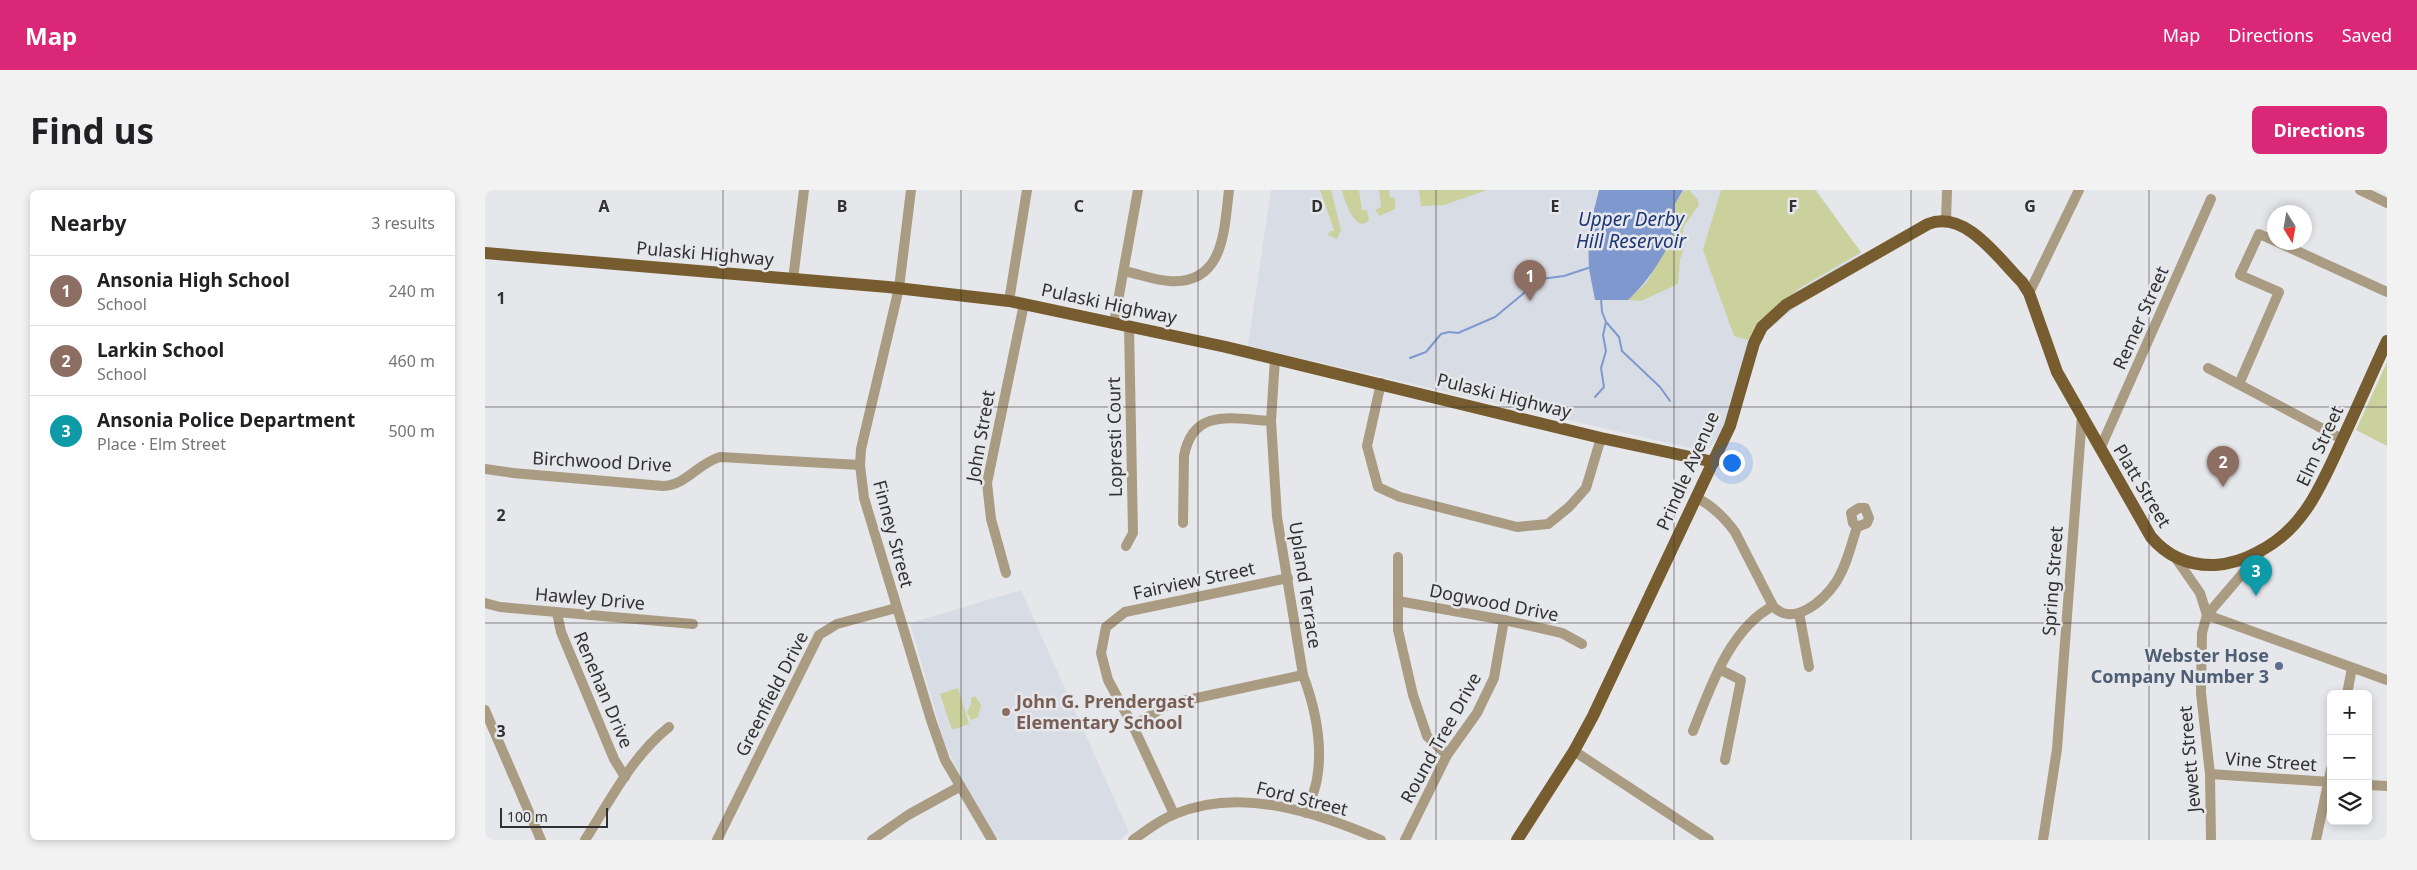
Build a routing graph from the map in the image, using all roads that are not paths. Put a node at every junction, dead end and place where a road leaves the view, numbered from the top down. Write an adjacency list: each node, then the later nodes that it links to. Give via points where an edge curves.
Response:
1 (804, 190): 16 (street)
2 (911, 190): 17 (street, Finney Street)
3 (1027, 190): 20 (street)
4 (1138, 190): 15 (street)
5 (1229, 190): 15 (street, via 1220,251 1205,272 1170,281)
6 (1947, 190): 11 (street)
7 (2079, 190): 19 (street)
8 (2360, 190): 10 (street)
9 (2211, 199): 33 (street, Remer Street)
10 (2387, 203)
11 (1946, 221): 19 (main road, Platt Street, via 1955,222 1972,232); 34 (main road, Prindle Avenue, via 1935,221 1911,233 1786,305 1767,322 1754,344 1730,426)
12 (2267, 238): 28 (street, via 2259,234 2240,275 2279,292)
13 (2294, 250): 18 (street)
14 (485, 253): 16 (main road, Pulaski Highway)
15 (1124, 271): 22 (street)
16 (793, 279): 17 (main road, Pulaski Highway)
17 (899, 288): 20 (main road, Pulaski Highway); 35 (street, Finney Street)
18 (2387, 292)
19 (2029, 293): 29 (main road, Platt Street, via 2055,366)
20 (1009, 302): 21 (main road, Pulaski Highway)
21 (1024, 304): 22 (main road, Pulaski Highway); 44 (street, John Street, via 987,483 991,520)
22 (1114, 323): 23 (main road, Pulaski Highway)
23 (1129, 326): 25 (main road, Pulaski Highway); 40 (street, Lopresti Court, via 1133,532)
24 (2387, 341): 32 (main road, Elm Street)
25 (1275, 359): 27 (main road, Pulaski Highway); 30 (street, Upland Terrace)
26 (2209, 368): 28 (street)
27 (1381, 383): 31 (main road, Pulaski Highway); 31 (street, via 1367,446 1378,487 1400,497 1517,528 1548,524 1569,507 1586,488)
28 (2239, 384): 32 (street)
29 (2082, 416): 33 (main road, Platt Street); 88 (street, Spring Street, via 2057,749)
30 (1271, 421): 38 (street, via 1221,418 1197,427 1184,456); 45 (street, Upland Terrace, via 1277,516)
31 (1601, 438): 34 (main road, Pulaski Highway)
32 (2342, 440): 41 (main road, Elm Street, via 2305,514 2290,531)
33 (2100, 450): 43 (main road, Platt Street, via 2151,537)
34 (1714, 462): 37 (main road, Prindle Avenue)
35 (860, 465): 36 (street, Birchwood Drive, via 721,457 708,462 684,481 663,486); 49 (street, Finney Street, via 864,498)
36 (485, 469)
37 (1697, 498): 48 (street, via 1719,513 1735,532); 66 (main road, Prindle Avenue)
38 (1183, 523)
39 (1857, 527): 51 (street, via 1846,563 1835,584 1816,603)
40 (1126, 546)
41 (2263, 550): 43 (main road, Elm Street, via 2225,564); 52 (street, Elm Street)
42 (1398, 557): 46 (street)
43 (2177, 560): 52 (street, Platt Street, via 2200,593)
44 (1006, 573)
45 (1287, 578): 59 (street, Upland Terrace); 63 (street, Fairview Street, via 1125,612 1106,627 1101,653 1108,680)
46 (1398, 601): 53 (street, Dogwood Drive); 67 (street, via 1398,630 1413,696 1427,736)
47 (485, 603): 50 (street, Hawley Drive)
48 (1773, 606): 51 (street, via 1779,614); 58 (street, via 1738,638)
49 (896, 608): 74 (street, Finney Street, via 945,760); 80 (street, Greenfield Drive, via 837,624 819,635)
50 (557, 613): 54 (street, Hawley Drive); 70 (street, Renehan Drive, via 561,632 614,759)
51 (1799, 613): 56 (street)
52 (2207, 615): 57 (street); 69 (street, Jewett Street, via 2202,633 2201,693)
53 (1504, 620): 55 (street, Dogwood Drive, via 1562,633); 67 (street, Round Tree Drive, via 1494,678 1477,713)
54 (693, 624)
55 (1582, 644)
56 (1809, 667)
57 (2352, 668): 60 (street); 61 (street)
58 (1719, 669): 65 (street); 68 (street, via 1741,680)
59 (1303, 675): 63 (street, via 1169,704); 76 (street, Upland Terrace, via 1312,699 1317,732 1317,779)
60 (2387, 680)
61 (2348, 690)
62 (485, 710): 78 (street)
63 (1133, 726): 77 (street, Fairview Street)
64 (669, 727): 70 (street, via 651,742)
65 (1693, 731)
66 (1574, 751): 86 (main road, Prindle Avenue); 87 (street)
67 (1447, 755): 85 (street, Round Tree Drive)
68 (1725, 760)
69 (2210, 774): 71 (street, Vine Street); 89 (street, Jewett Street)
70 (625, 777): 79 (street)
71 (2327, 782)
72 (2372, 785): 73 (street)
73 (2387, 786)
74 (959, 787): 81 (street, via 908,815); 82 (street, Finney Street)
75 (2327, 791): 90 (street)
76 (1307, 813): 77 (street, Ford Street, via 1247,802 1210,804); 84 (street, Ford Street)
77 (1174, 814): 83 (street, Ford Street)
78 (541, 840)
79 (585, 840)
80 (717, 840)
81 (872, 840)
82 (992, 840)
83 (1133, 840)
84 (1381, 840)
85 (1405, 840)
86 (1517, 840)
87 (1709, 840)
88 (2043, 840)
89 (2211, 840)
90 (2316, 840)

